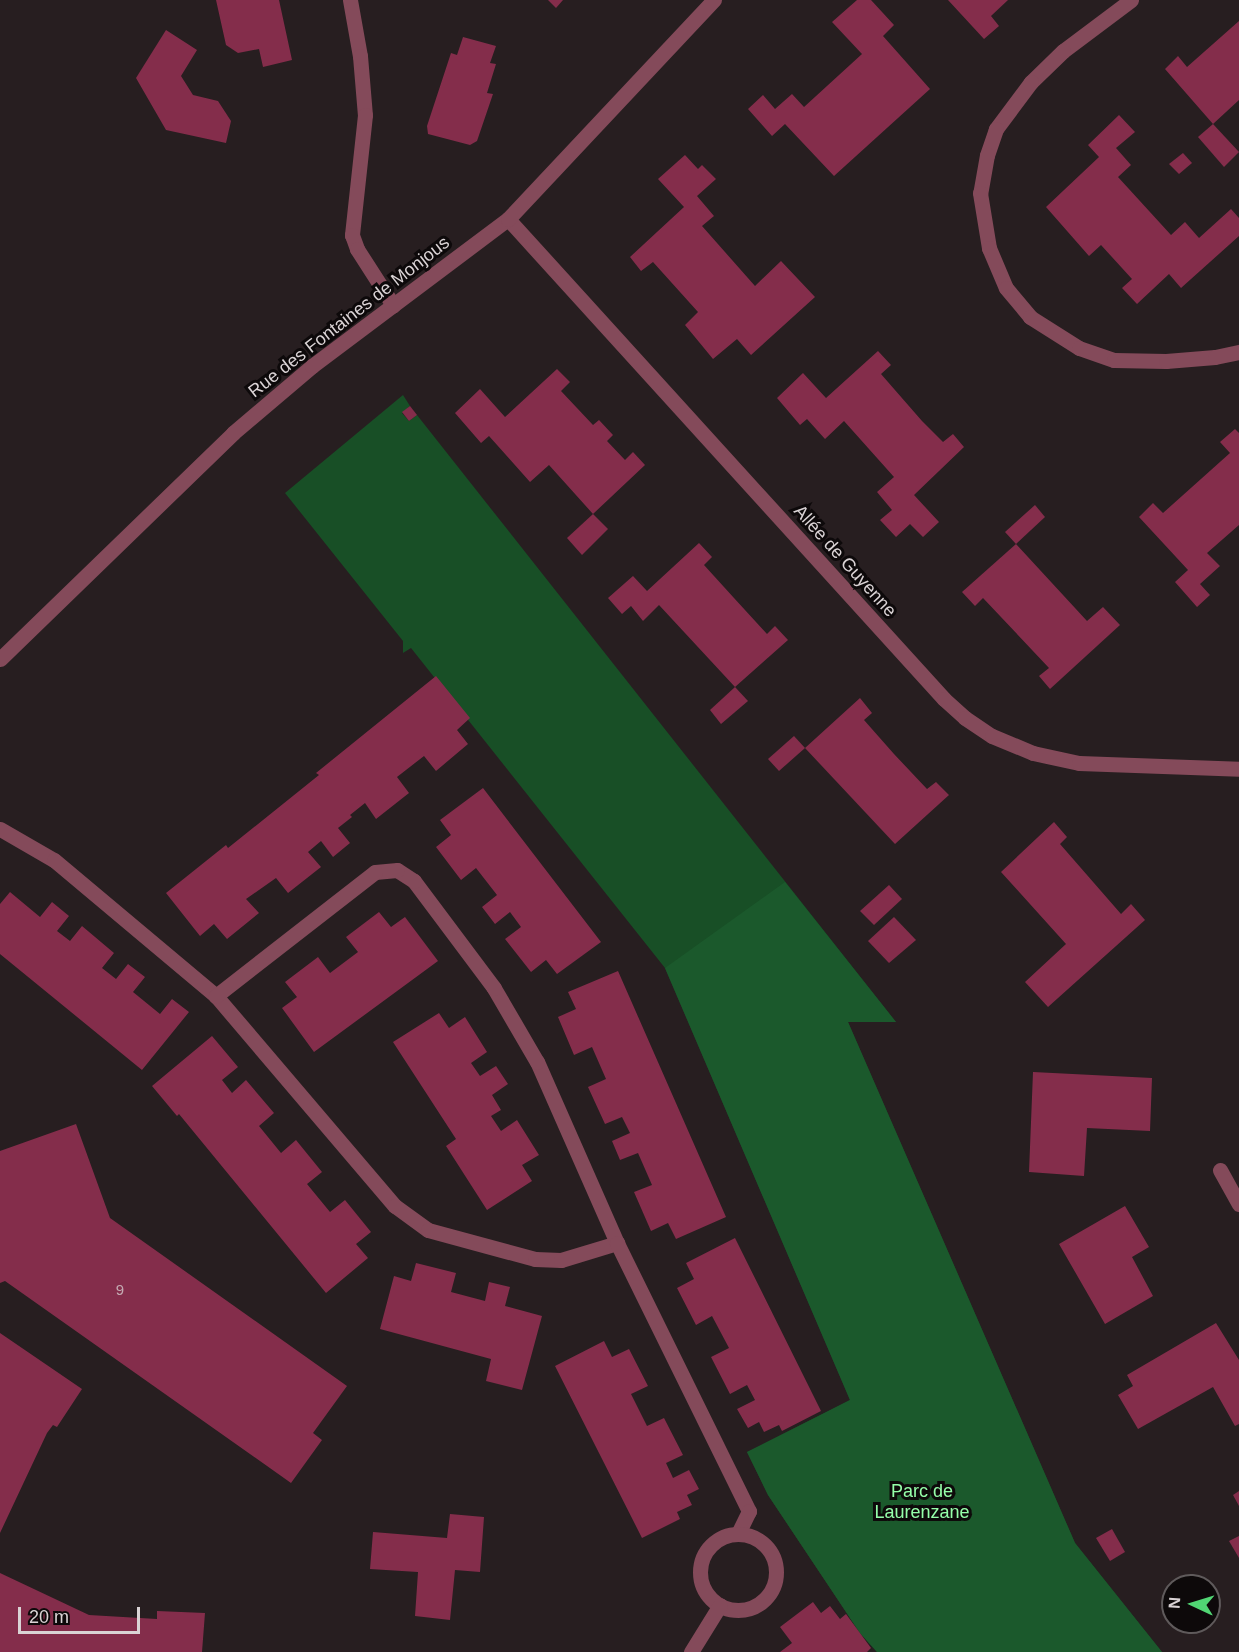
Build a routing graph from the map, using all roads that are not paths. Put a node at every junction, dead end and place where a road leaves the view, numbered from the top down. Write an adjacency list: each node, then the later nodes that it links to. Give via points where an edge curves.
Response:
1 (350, 0): 5 (street, via 365,115 352,234 357,249)
2 (714, 0): 4 (street, Rue des Fontaines de Monjous)
3 (1131, 0): 6 (street, via 1062,51 1031,82 996,129 980,193 989,248 1006,288 1030,317 1079,348 1114,360 1166,361)
4 (508, 219): 5 (street, Rue des Fontaines de Monjous); 8 (street, Allée de Guyenne, via 965,718 992,736 1033,753 1079,763)
5 (393, 305): 7 (street, Rue des Fontaines de Monjous, via 233,433)
6 (1239, 352)
7 (0, 659)
8 (1239, 769)
9 (0, 829): 10 (street, via 54,860)
10 (216, 996): 13 (street, via 395,1206 428,1230 535,1259 561,1260); 13 (street, via 375,872 397,870 414,880 494,988 537,1062)
11 (1220, 1170): 12 (street)
12 (1239, 1204)
13 (617, 1243): 14 (street, via 749,1511)
14 (738, 1534): 15 (street, via 715,1542 700,1563 703,1587 709,1598); 15 (street, via 751,1536 766,1548 776,1576 772,1588 755,1606 731,1610)
15 (720, 1605): 16 (street)
16 (691, 1652)

